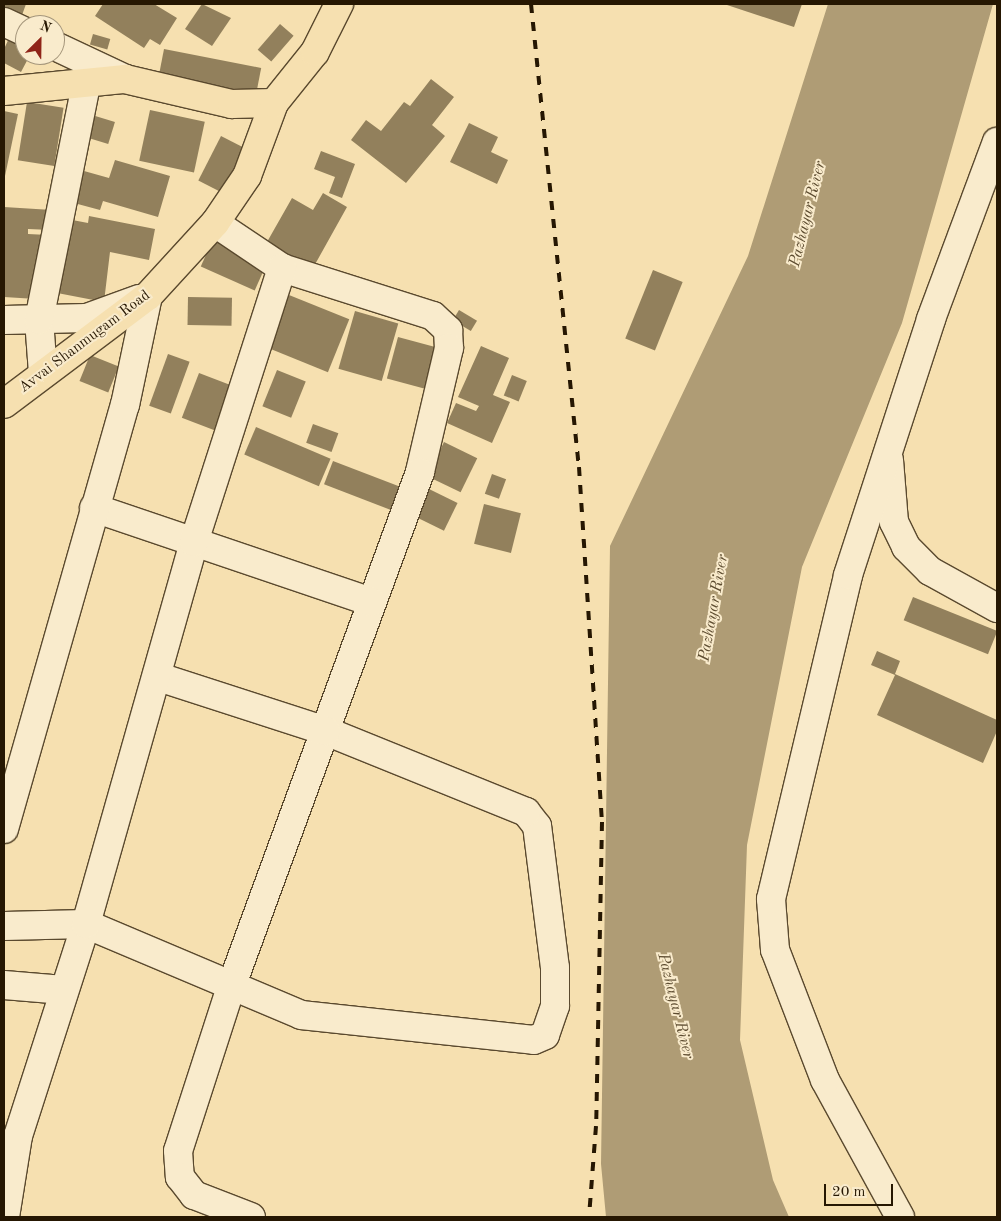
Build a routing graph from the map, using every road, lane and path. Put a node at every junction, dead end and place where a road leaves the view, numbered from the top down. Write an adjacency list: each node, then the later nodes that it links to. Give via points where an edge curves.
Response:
1 (340, 4): 6 (main road, Avvai Shanmugam Road, via 315,52)
2 (65, 51): 3 (street)
3 (124, 79): 4 (main road); 6 (main road, via 232,104)
4 (86, 84): 5 (main road); 12 (street)
5 (4, 91)
6 (274, 103): 8 (main road, Avvai Shanmugam Road, via 247,176)
7 (997, 142): 15 (street)
8 (215, 223): 9 (street); 10 (main road, Avvai Shanmugam Road)
9 (282, 268): 17 (street); 18 (street, via 432,316 448,330 449,348 420,472)
10 (148, 296): 12 (street, via 87,318); 13 (main road, Avvai Shanmugam Road); 16 (street, via 125,405)
11 (4, 320): 12 (street)
12 (39, 320): 13 (street)
13 (43, 373): 14 (main road, Avvai Shanmugam Road)
14 (4, 404)
15 (888, 443): 19 (street, via 894,522 906,547 930,571); 30 (street, via 848,574 771,899 775,950 826,1080)
16 (94, 508): 17 (street); 22 (street)
17 (194, 542): 18 (street); 20 (street)
18 (370, 602): 21 (street)
19 (997, 608)
20 (159, 677): 21 (street); 23 (street)
21 (326, 731): 26 (street); 26 (street, via 506,801 533,818 555,968 550,1027 534,1040 301,1015)
22 (4, 829)
23 (86, 924): 24 (street); 26 (street); 27 (street)
24 (4, 926)
25 (4, 985): 27 (street)
26 (231, 987): 28 (street, via 178,1151 178,1167 194,1195)
27 (64, 990): 29 (street, via 18,1136)
28 (244, 1216)
29 (5, 1217)
30 (900, 1217)

